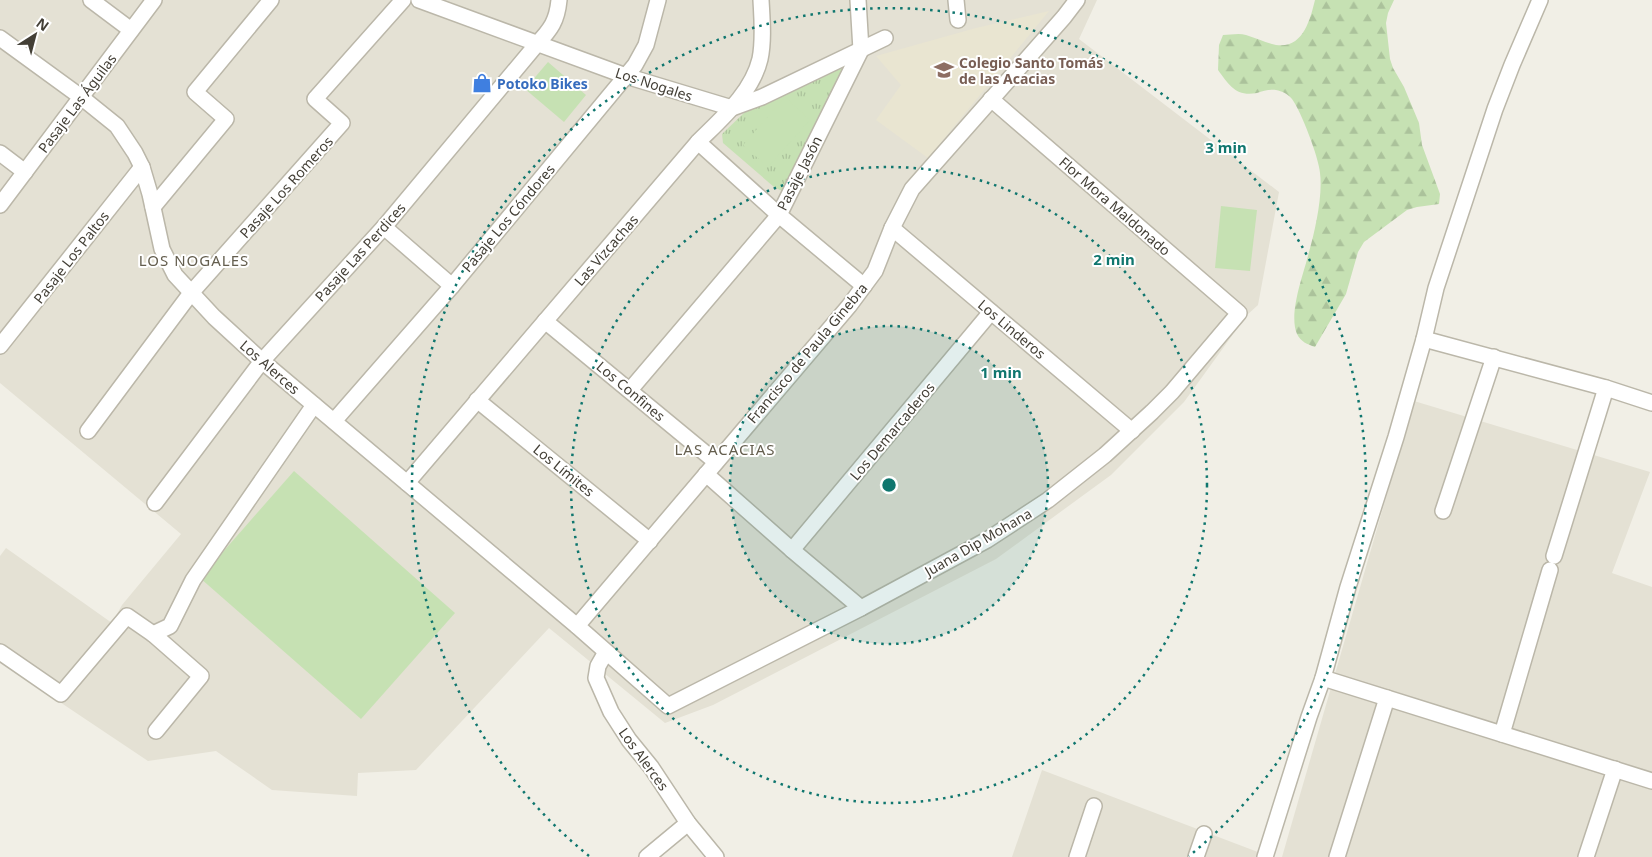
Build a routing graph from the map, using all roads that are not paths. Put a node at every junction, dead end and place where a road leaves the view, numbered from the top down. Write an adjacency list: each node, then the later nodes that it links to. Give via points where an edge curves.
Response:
1 (91, 0): 15 (street)
2 (154, 0): 15 (street, Pasaje Las Águilas)
3 (271, 0): 29 (street, via 194,92 226,119)
4 (403, 0): 35 (street, Pasaje Los Romeros, via 315,99 342,123)
5 (419, 0): 13 (street, Los Nogales)
6 (559, 0): 18 (street, Pasaje Las Perdices, via 551,29)
7 (658, 0): 20 (street, Pasaje Los Cóndores, via 646,45)
8 (761, 0): 23 (street, Las Vizcachas, via 760,60)
9 (858, 0): 19 (street, Pasaje Jasón)
10 (956, 0): 14 (street)
11 (1077, 0): 22 (street, Francisco de Paula Ginebra)
12 (1540, 0): 39 (street, via 1489,126 1436,288)
13 (460, 7): 18 (street, Los Nogales)
14 (958, 20)
15 (131, 30): 21 (street, Pasaje Las Águilas)
16 (0, 38): 21 (street, Los Alerces)
17 (885, 38): 19 (street)
18 (537, 44): 20 (street, Los Nogales); 31 (street, Pasaje Las Perdices)
19 (861, 50): 23 (street); 30 (street, Pasaje Jasón)
20 (626, 76): 23 (street, Los Nogales); 33 (street, Pasaje Los Cóndores)
21 (81, 96): 26 (street, Los Alerces, via 117,126); 27 (street, Pasaje Las Águilas)
22 (991, 99): 32 (street, Francisco de Paula Ginebra, via 912,189); 37 (street, Flor Mora Maldonado)
23 (732, 108): 24 (street, Las Vizcachas)
24 (698, 142): 30 (street); 38 (street, Las Vizcachas)
25 (0, 153): 27 (street)
26 (142, 167): 29 (street, Los Alerces); 40 (street, Pasaje Los Paltos)
27 (25, 172): 28 (street, Pasaje Las Águilas)
28 (0, 205)
29 (153, 207): 35 (street, Los Alerces, via 168,263)
30 (779, 215): 34 (street); 44 (street, Pasaje Jasón)
31 (384, 226): 33 (street); 42 (street, Pasaje Las Perdices)
32 (892, 228): 34 (street, Francisco de Paula Ginebra, via 878,264); 36 (street, Los Linderos)
33 (452, 286): 48 (street, Pasaje Los Cóndores)
34 (864, 286): 51 (street, Francisco de Paula Ginebra)
35 (191, 293): 42 (street, Los Alerces); 49 (street, Pasaje Los Romeros)
36 (991, 312): 50 (street, Los Linderos); 57 (street, Los Demarcaderos)
37 (1239, 312): 50 (street, Juana Dip Mohana, via 1172,392)
38 (545, 321): 44 (street, Los Confines); 45 (street, Las Vizcachas)
39 (1424, 339): 41 (street); 63 (street, via 1348,587)
40 (0, 346)
41 (1494, 357): 43 (street); 55 (street)
42 (262, 361): 47 (street, Los Alerces); 54 (street, Pasaje Las Perdices)
43 (1606, 388): 46 (street); 67 (street)
44 (630, 390): 51 (street, Los Confines)
45 (477, 400): 53 (street, Las Vizcachas); 56 (street, Los Límites)
46 (1652, 403)
47 (314, 405): 48 (street, Los Alerces); 60 (street, via 194,580 170,626)
48 (334, 421): 53 (street, Los Alerces)
49 (88, 431)
50 (1132, 431): 58 (street, Juana Dip Mohana, via 1077,478 1018,521)
51 (716, 462): 52 (street, Francisco de Paula Ginebra)
52 (706, 474): 56 (street, Francisco de Paula Ginebra); 57 (street)
53 (407, 483): 59 (street, Los Alerces)
54 (155, 503)
55 (1443, 511)
56 (650, 541): 59 (street, Francisco de Paula Ginebra)
57 (792, 550): 58 (street)
58 (861, 608): 65 (street, Juana Dip Mohana)
59 (577, 626): 62 (street, Los Alerces)
60 (153, 634): 61 (street, via 127,616 61,694); 66 (street, via 201,676)
61 (0, 652)
62 (606, 652): 65 (street, Los Alerces); 71 (street, Los Alerces, via 596,672 604,698 624,733)
63 (1324, 678): 64 (street); 77 (street)
64 (1387, 698): 67 (street); 78 (street)
65 (668, 706)
66 (156, 731)
67 (1502, 734): 68 (street)
68 (1615, 769): 69 (street); 79 (street)
69 (1652, 781)
70 (1094, 806): 75 (street)
71 (688, 823): 73 (street); 74 (street, Los Alerces)
72 (1204, 834): 76 (street)
73 (647, 857)
74 (716, 857)
75 (1076, 857)
76 (1196, 857)
77 (1265, 857)
78 (1337, 857)
79 (1586, 857)

